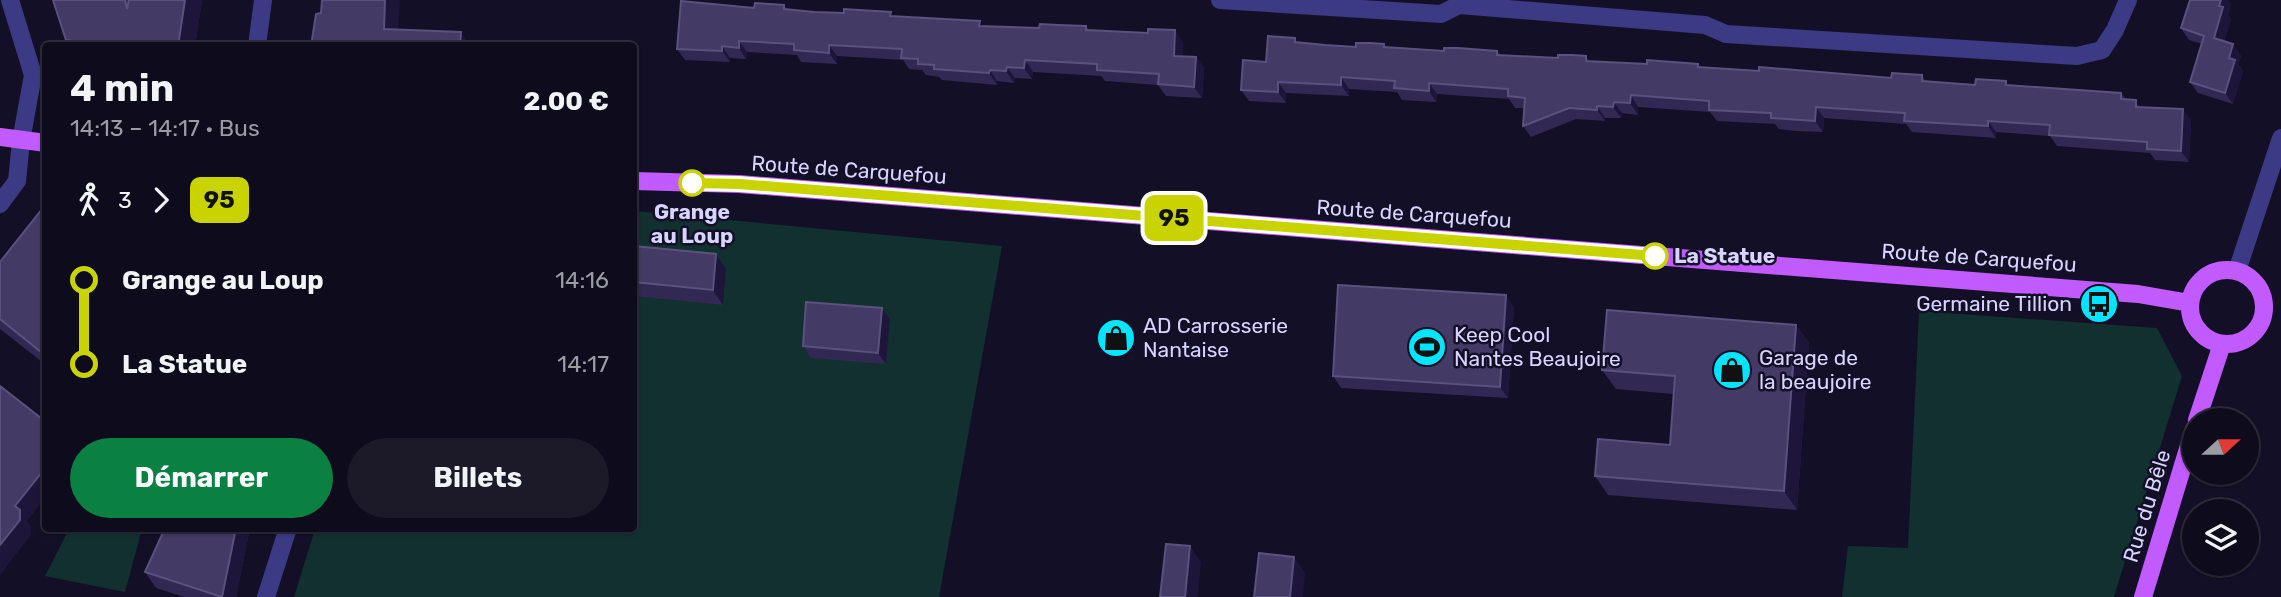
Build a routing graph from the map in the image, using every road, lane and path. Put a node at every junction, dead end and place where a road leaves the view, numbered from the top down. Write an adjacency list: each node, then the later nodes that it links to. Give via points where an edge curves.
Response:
1 (10, 0): 8 (street, via 33,75)
2 (263, 0): 5 (street)
3 (1220, 0): 4 (street, via 1441,14 1460,5 1704,25 1726,34 2077,56 2102,50)
4 (2128, 0)
5 (258, 42)
6 (0, 137): 8 (main road)
7 (2281, 138): 12 (street)
8 (21, 141): 9 (main road); 11 (street, via 18,181)
9 (42, 143)
10 (637, 181): 13 (main road, Route de Carquefou, via 739,184 2097,290)
11 (0, 204)
12 (2237, 271): 13 (main road, via 2224,270 2201,280); 14 (main road, via 2258,285)
13 (2190, 303): 15 (main road, via 2196,327)
14 (2272, 310): 15 (main road, via 2247,338)
15 (2222, 344): 16 (main road)
16 (2201, 408)
17 (2182, 469): 20 (main road, Rue du Bêle)
18 (287, 532): 19 (street)
19 (266, 597)
20 (2143, 597)

